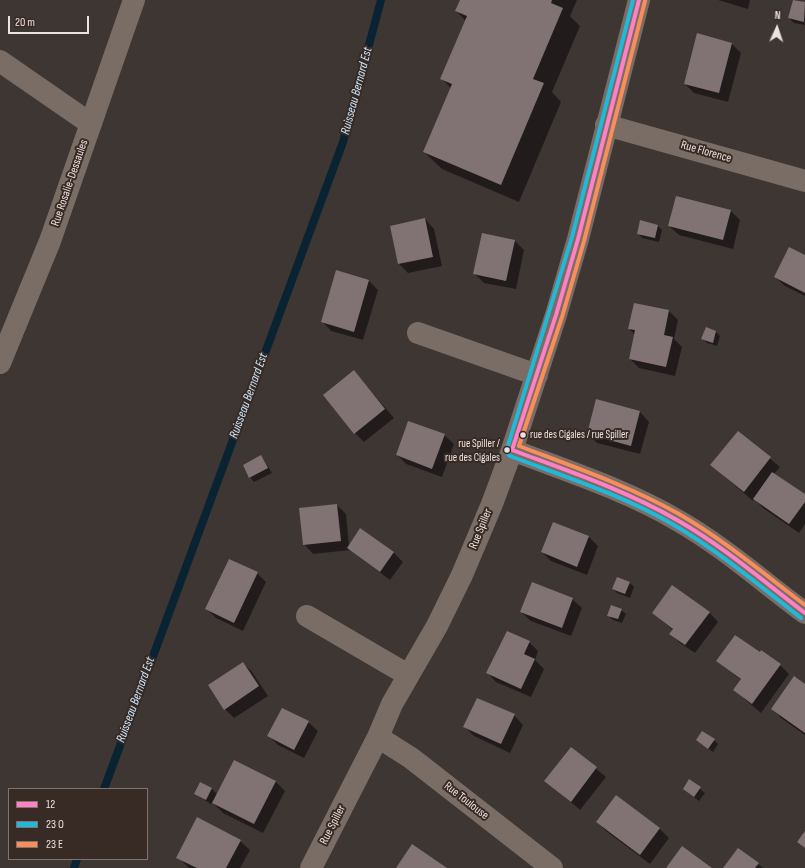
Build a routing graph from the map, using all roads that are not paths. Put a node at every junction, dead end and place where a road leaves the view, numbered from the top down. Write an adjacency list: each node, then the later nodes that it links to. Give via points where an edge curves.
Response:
1 (134, 0): 4 (street, Rue Rosalie-Dessaules)
2 (639, 0): 5 (street, Rue Spiller)
3 (0, 61): 4 (street)
4 (91, 124): 8 (street, Rue Rosalie-Dessaules, via 50,241)
5 (606, 125): 6 (street, Rue Florence); 9 (street, Rue Spiller, via 578,239)
6 (805, 181)
7 (418, 333): 9 (street)
8 (0, 363)
9 (537, 375): 10 (street, Rue Spiller)
10 (512, 450): 11 (street, via 626,495 677,520); 13 (street, Rue Spiller, via 462,575 437,626)
11 (805, 613)
12 (307, 616): 13 (street)
13 (408, 675): 14 (street, Rue Spiller)
14 (378, 737): 15 (street, Rue Spiller); 16 (street, Rue Toulouse, via 411,758)
15 (311, 868)
16 (552, 868)

